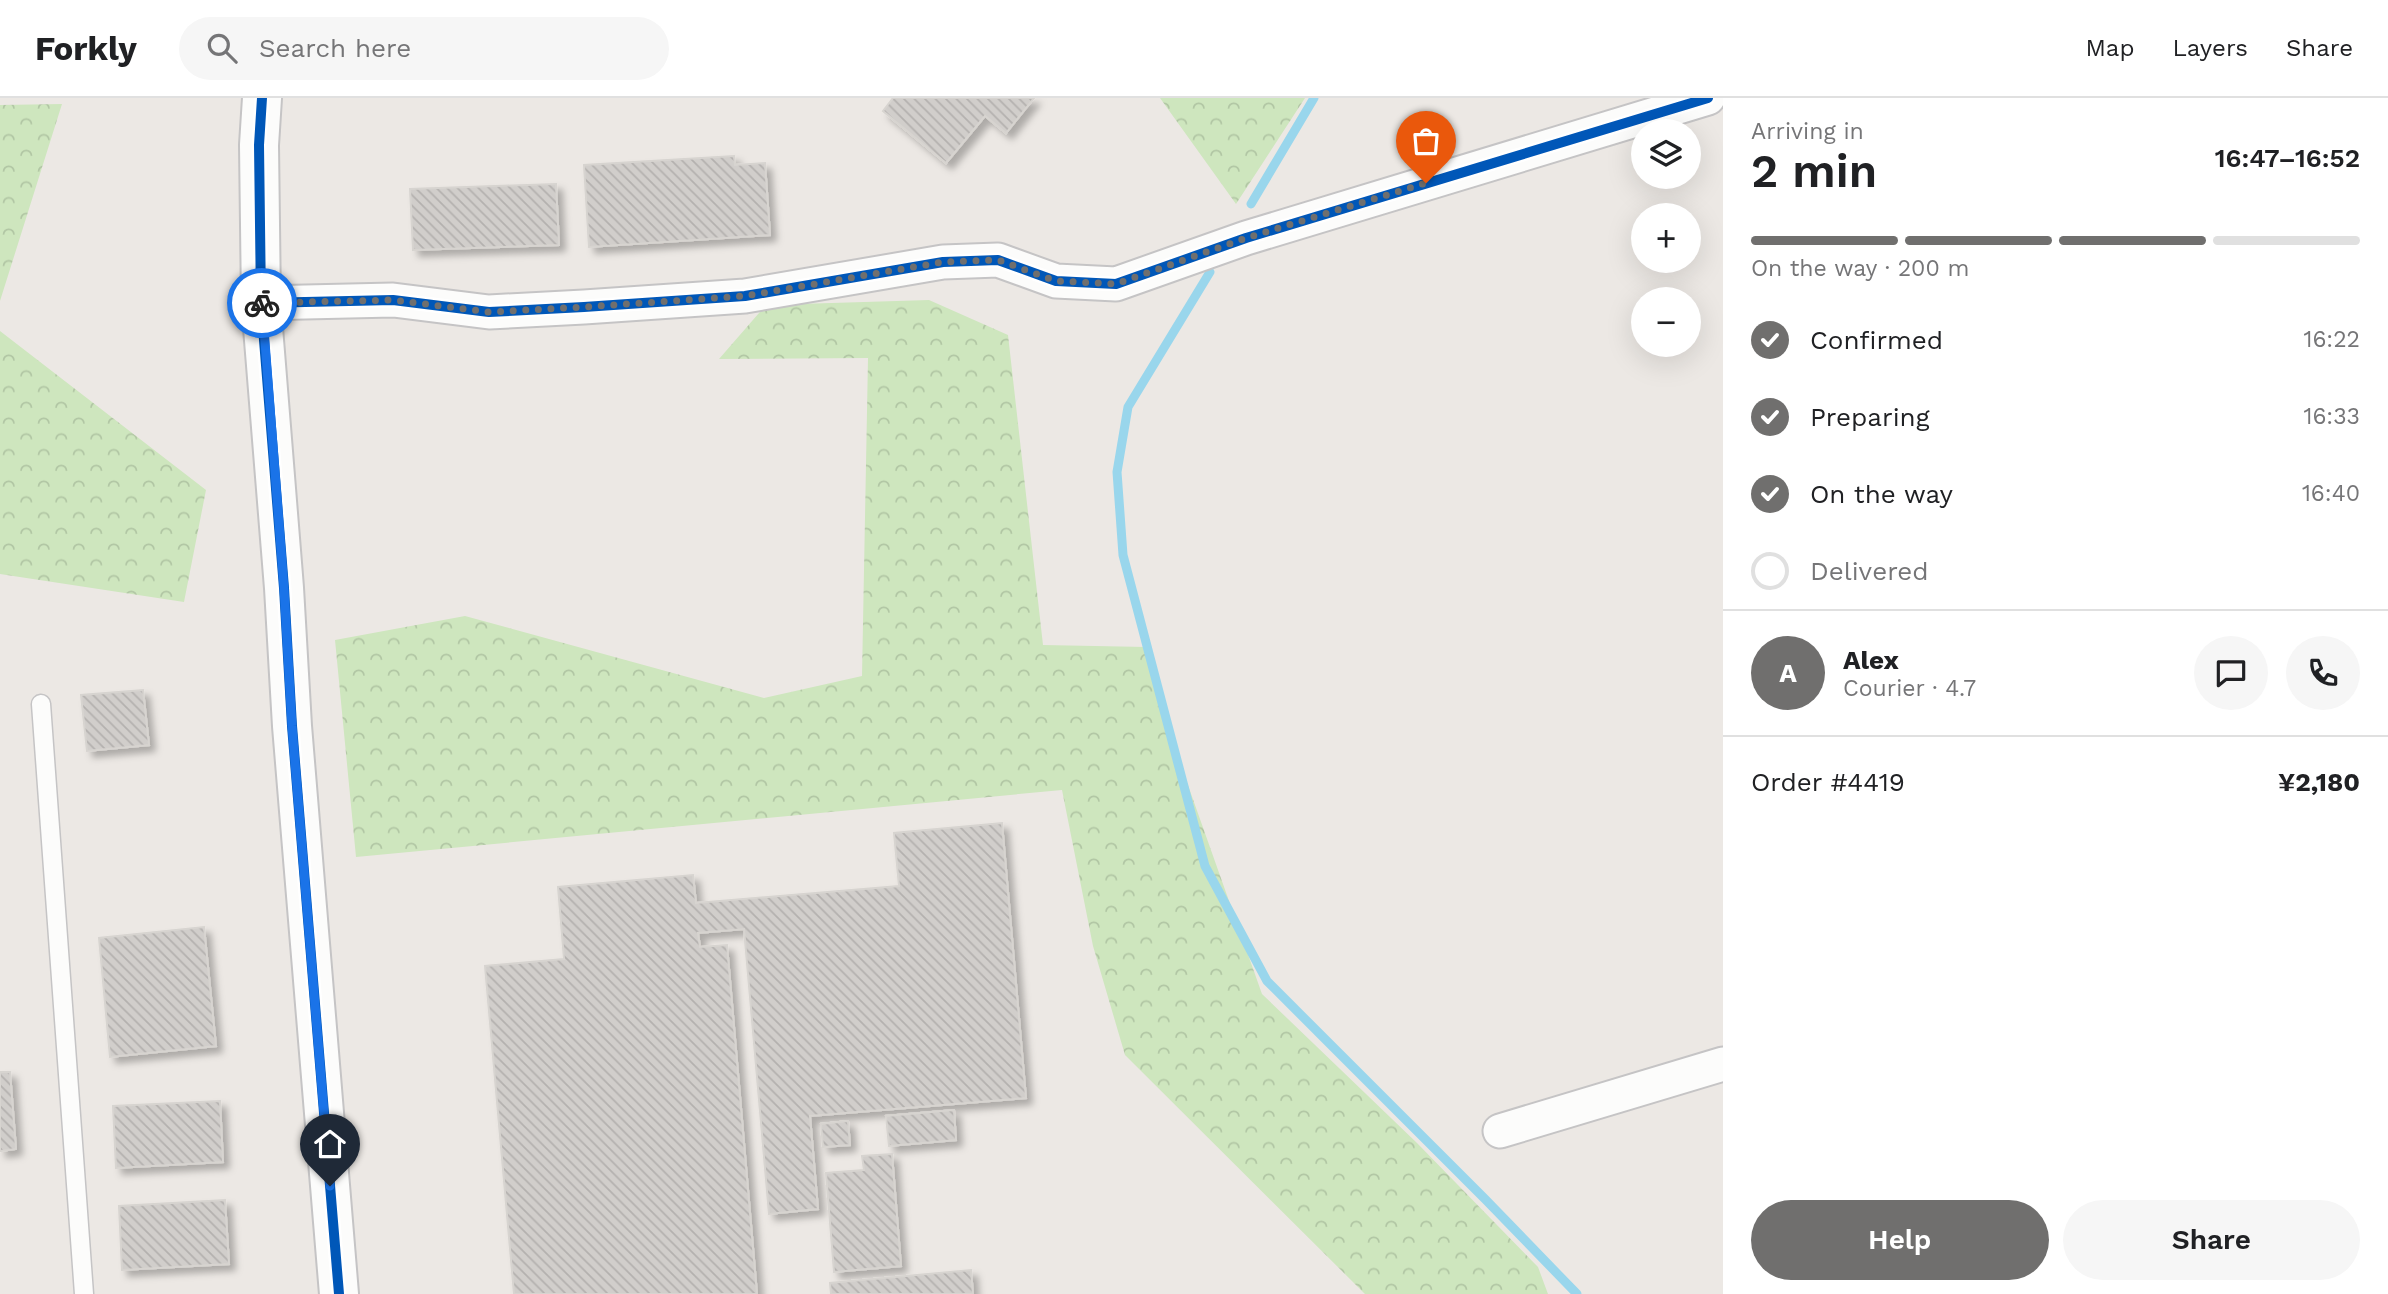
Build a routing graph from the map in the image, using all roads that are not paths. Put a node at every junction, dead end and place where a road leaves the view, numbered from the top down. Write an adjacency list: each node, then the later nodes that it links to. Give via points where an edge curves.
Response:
1 (262, 98): 3 (street)
2 (1709, 98): 3 (street, via 1246,238 1116,284 1056,281 998,260 943,262 745,296 584,307 489,312 393,300)
3 (261, 303): 8 (street)
4 (41, 705): 7 (lane)
5 (1723, 1064): 6 (street)
6 (1500, 1130)
7 (84, 1294)
8 (339, 1294)

